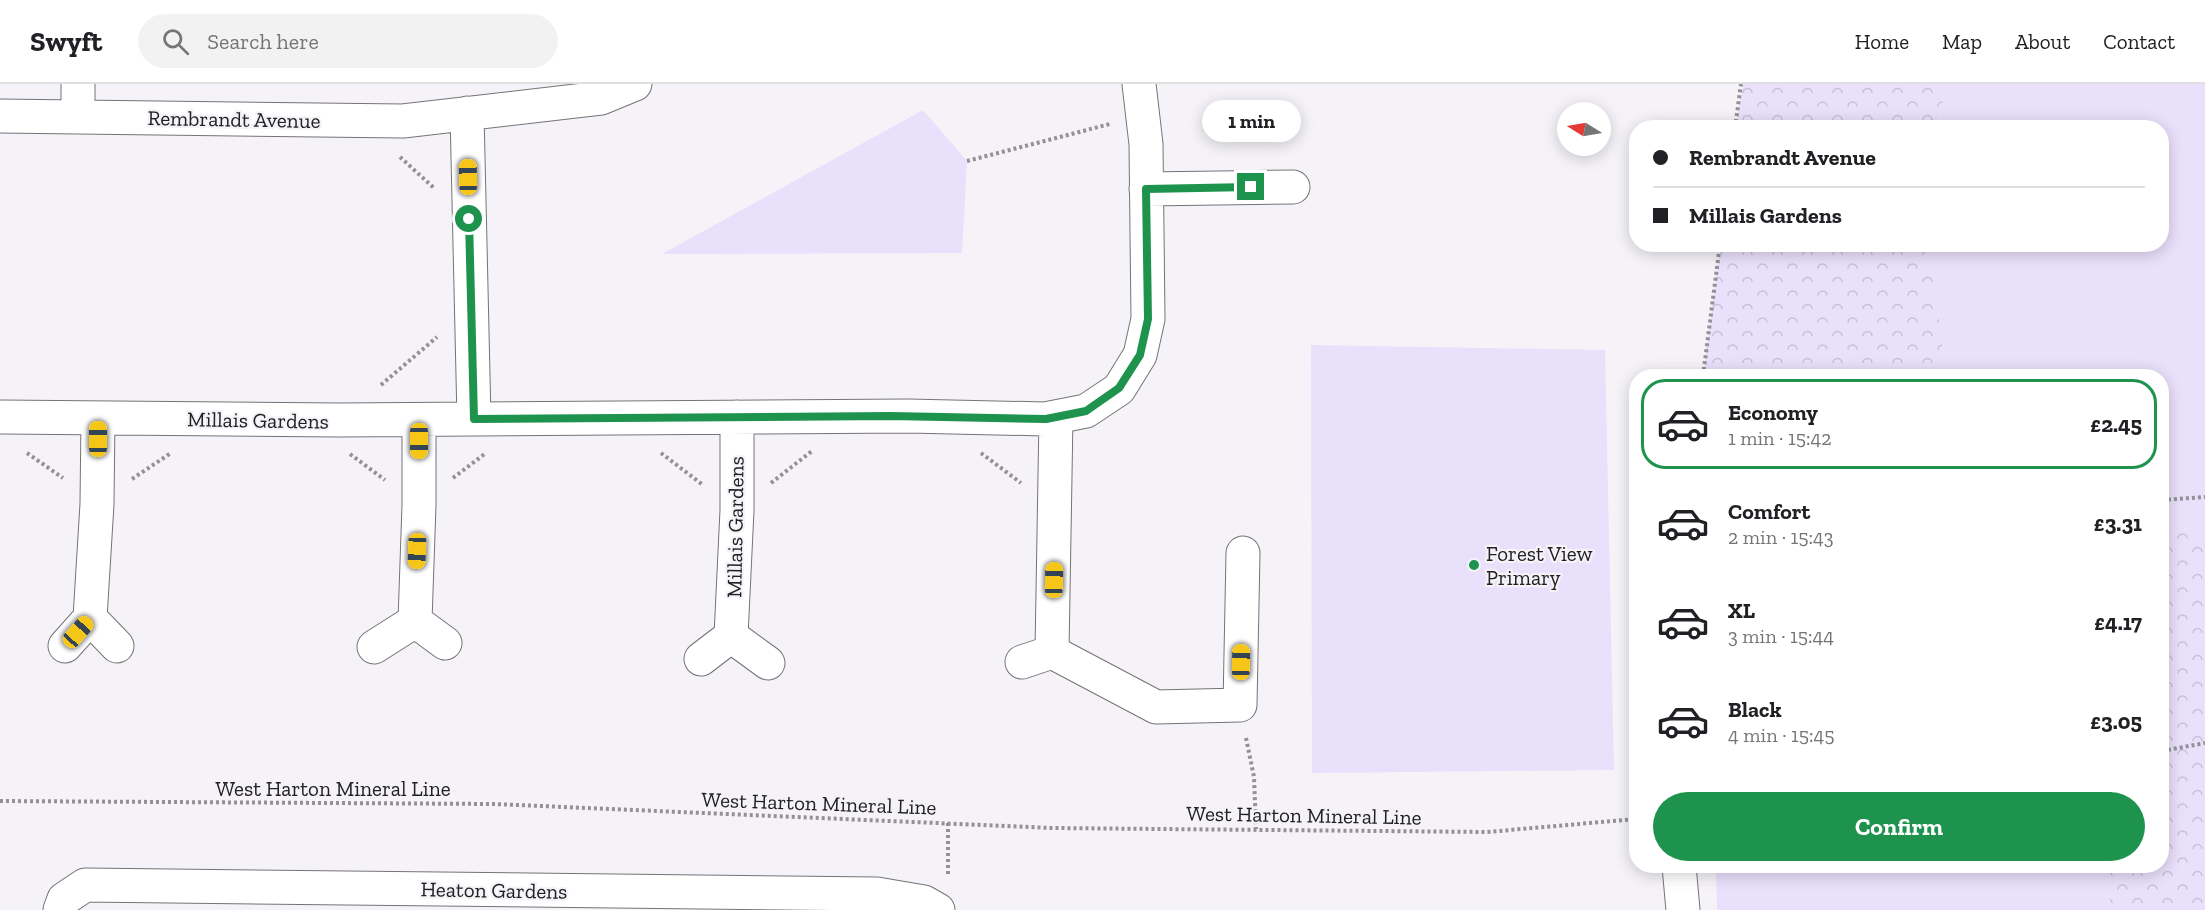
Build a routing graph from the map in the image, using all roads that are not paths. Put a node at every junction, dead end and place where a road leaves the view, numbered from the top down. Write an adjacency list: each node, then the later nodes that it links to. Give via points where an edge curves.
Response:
1 (78, 84): 6 (street)
2 (635, 84): 4 (street, Rembrandt Avenue, via 602,98)
3 (1141, 100): 8 (street, Millais Gardens)
4 (467, 113): 6 (street, Rembrandt Avenue, via 403,120); 13 (street)
5 (0, 116): 6 (street, Rembrandt Avenue)
6 (78, 117)
7 (1293, 187): 8 (street)
8 (1146, 189): 11 (street, Millais Gardens, via 1148,319 1140,355 1119,388 1086,411)
9 (0, 417): 12 (street, Millais Gardens)
10 (737, 417): 11 (street, Millais Gardens); 13 (street, Millais Gardens); 18 (street, Millais Gardens)
11 (1056, 417): 23 (street)
12 (98, 418): 14 (street, Millais Gardens); 16 (street)
13 (474, 419): 14 (street, Millais Gardens)
14 (419, 420): 17 (street)
15 (1243, 553): 23 (street, via 1240,705 1156,707)
16 (90, 618): 20 (street); 21 (street)
17 (415, 621): 19 (street); 22 (street)
18 (731, 636): 24 (street); 26 (street)
19 (445, 643)
20 (65, 646)
21 (117, 646)
22 (374, 647)
23 (1052, 651): 25 (street)
24 (701, 660)
25 (1022, 662)
26 (768, 663)
27 (1679, 873): 30 (street)
28 (60, 910): 29 (street, Heaton Gardens, via 64,899 85,885 877,894 924,902)
29 (938, 910)
30 (1683, 910)

